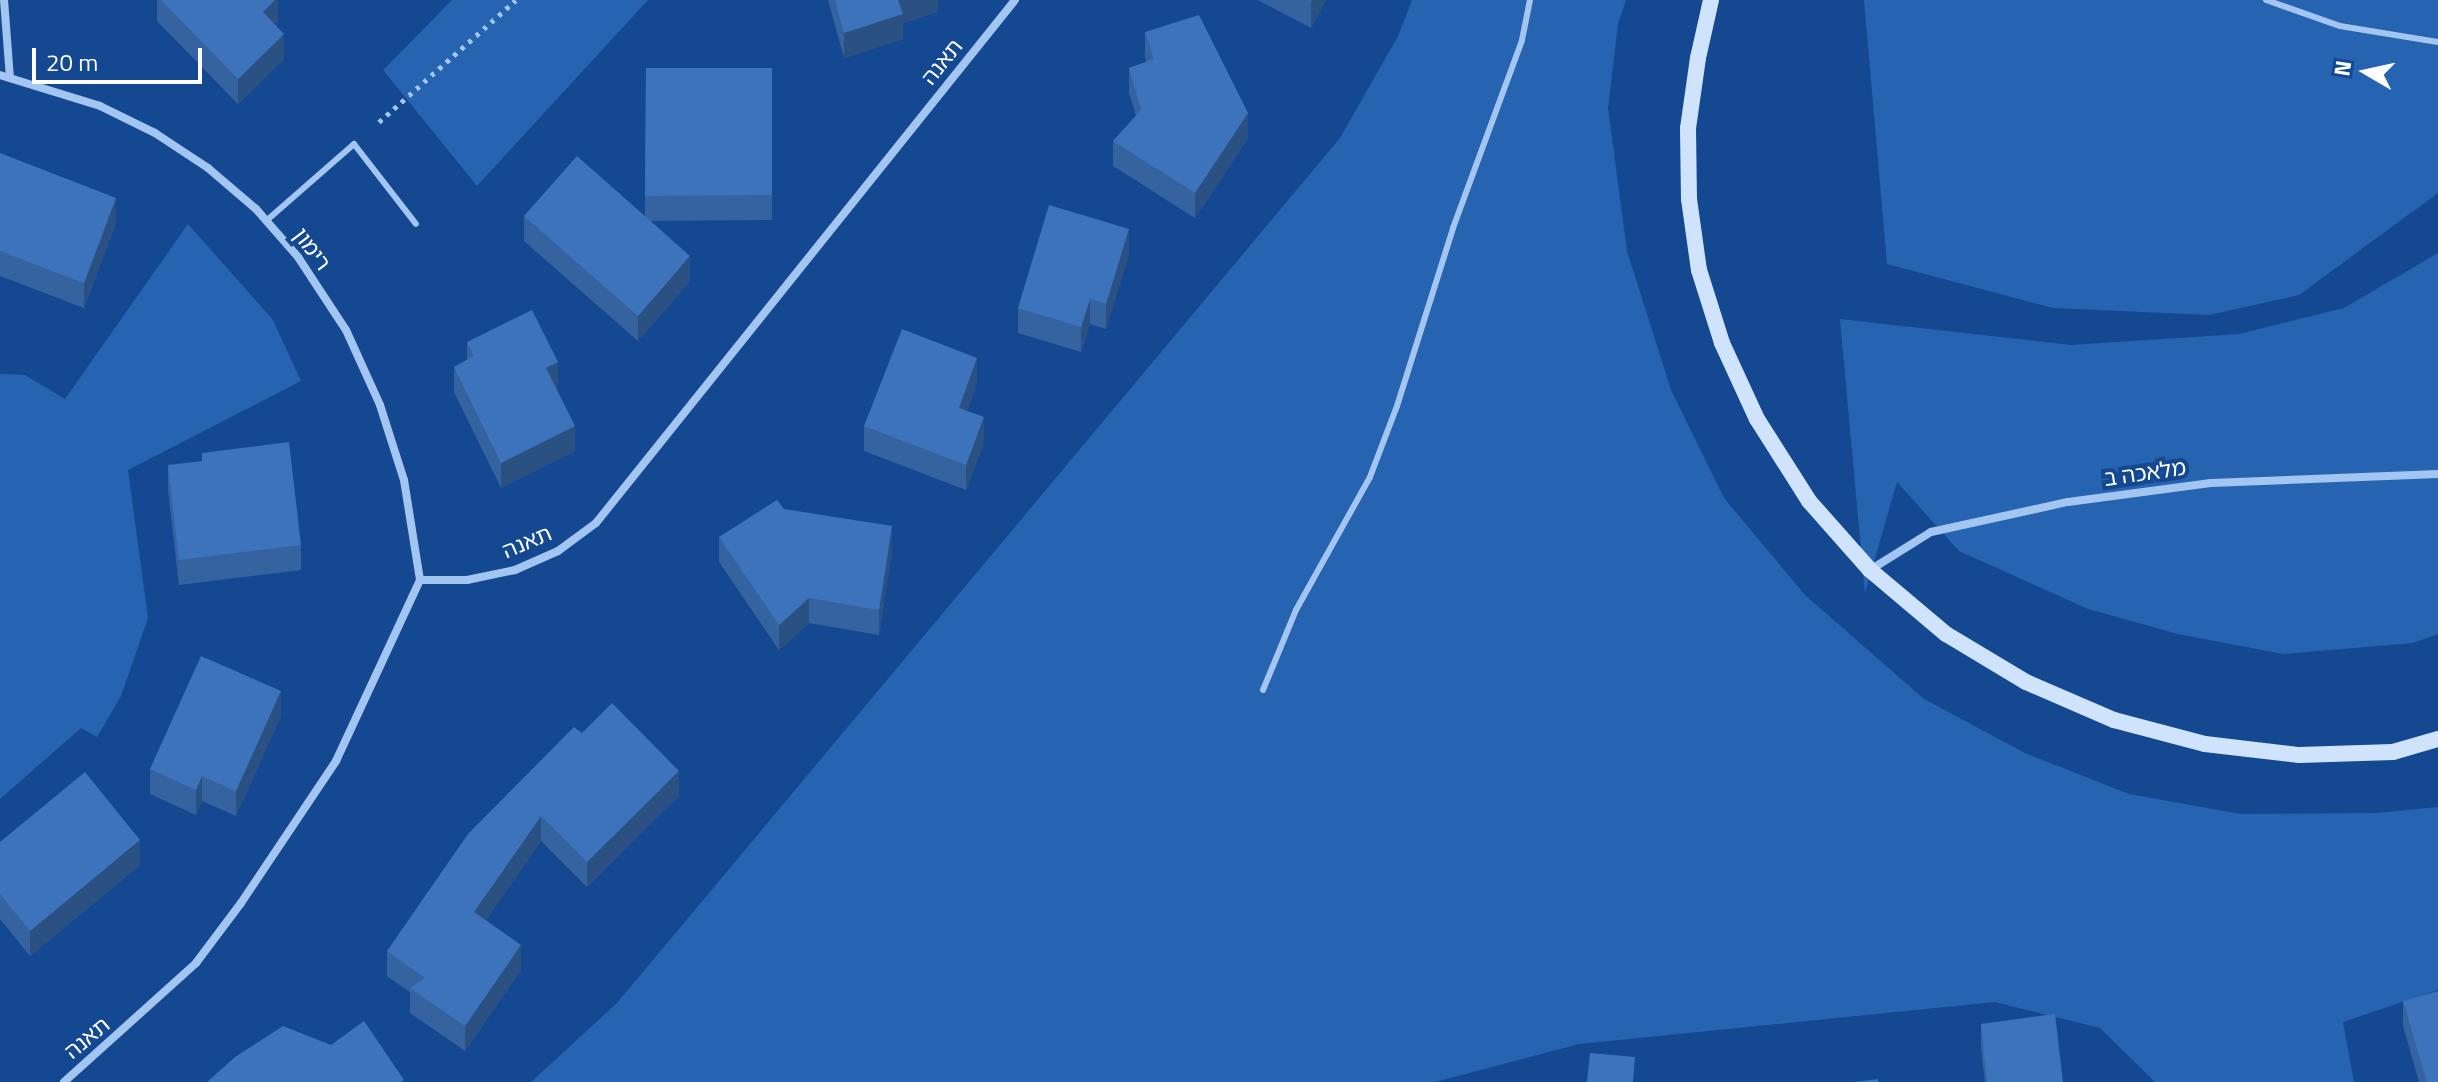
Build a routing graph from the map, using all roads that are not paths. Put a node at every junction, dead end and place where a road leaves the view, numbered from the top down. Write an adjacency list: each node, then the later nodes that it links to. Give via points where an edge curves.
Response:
1 (4, 0): 8 (street)
2 (1015, 0): 13 (street, תאנה, via 596,523 558,551 515,570 467,580)
3 (1530, 0): 14 (lane, via 1522,40 1370,477 1296,610)
4 (1711, 0): 12 (main road, via 1688,128 1689,199 1699,270 1722,343 1757,419 1809,501)
5 (2266, 0): 6 (lane, via 2340,26)
6 (2438, 42)
7 (0, 75): 8 (street)
8 (10, 78): 9 (street, רימון, via 100,106 155,133 208,168)
9 (266, 221): 10 (lane, via 354,144); 13 (street, רימון, via 298,257 346,330 380,405 404,480)
10 (416, 224)
11 (2438, 474): 12 (street, מלאכה ב, via 2211,483 2068,502 1931,532)
12 (1870, 570): 15 (main road, via 1946,634 2026,682 2114,720 2205,744 2299,755 2393,752)
13 (420, 580): 16 (street, תאנה, via 336,761 241,903 196,963)
14 (1263, 690)
15 (2438, 739)
16 (64, 1082)

